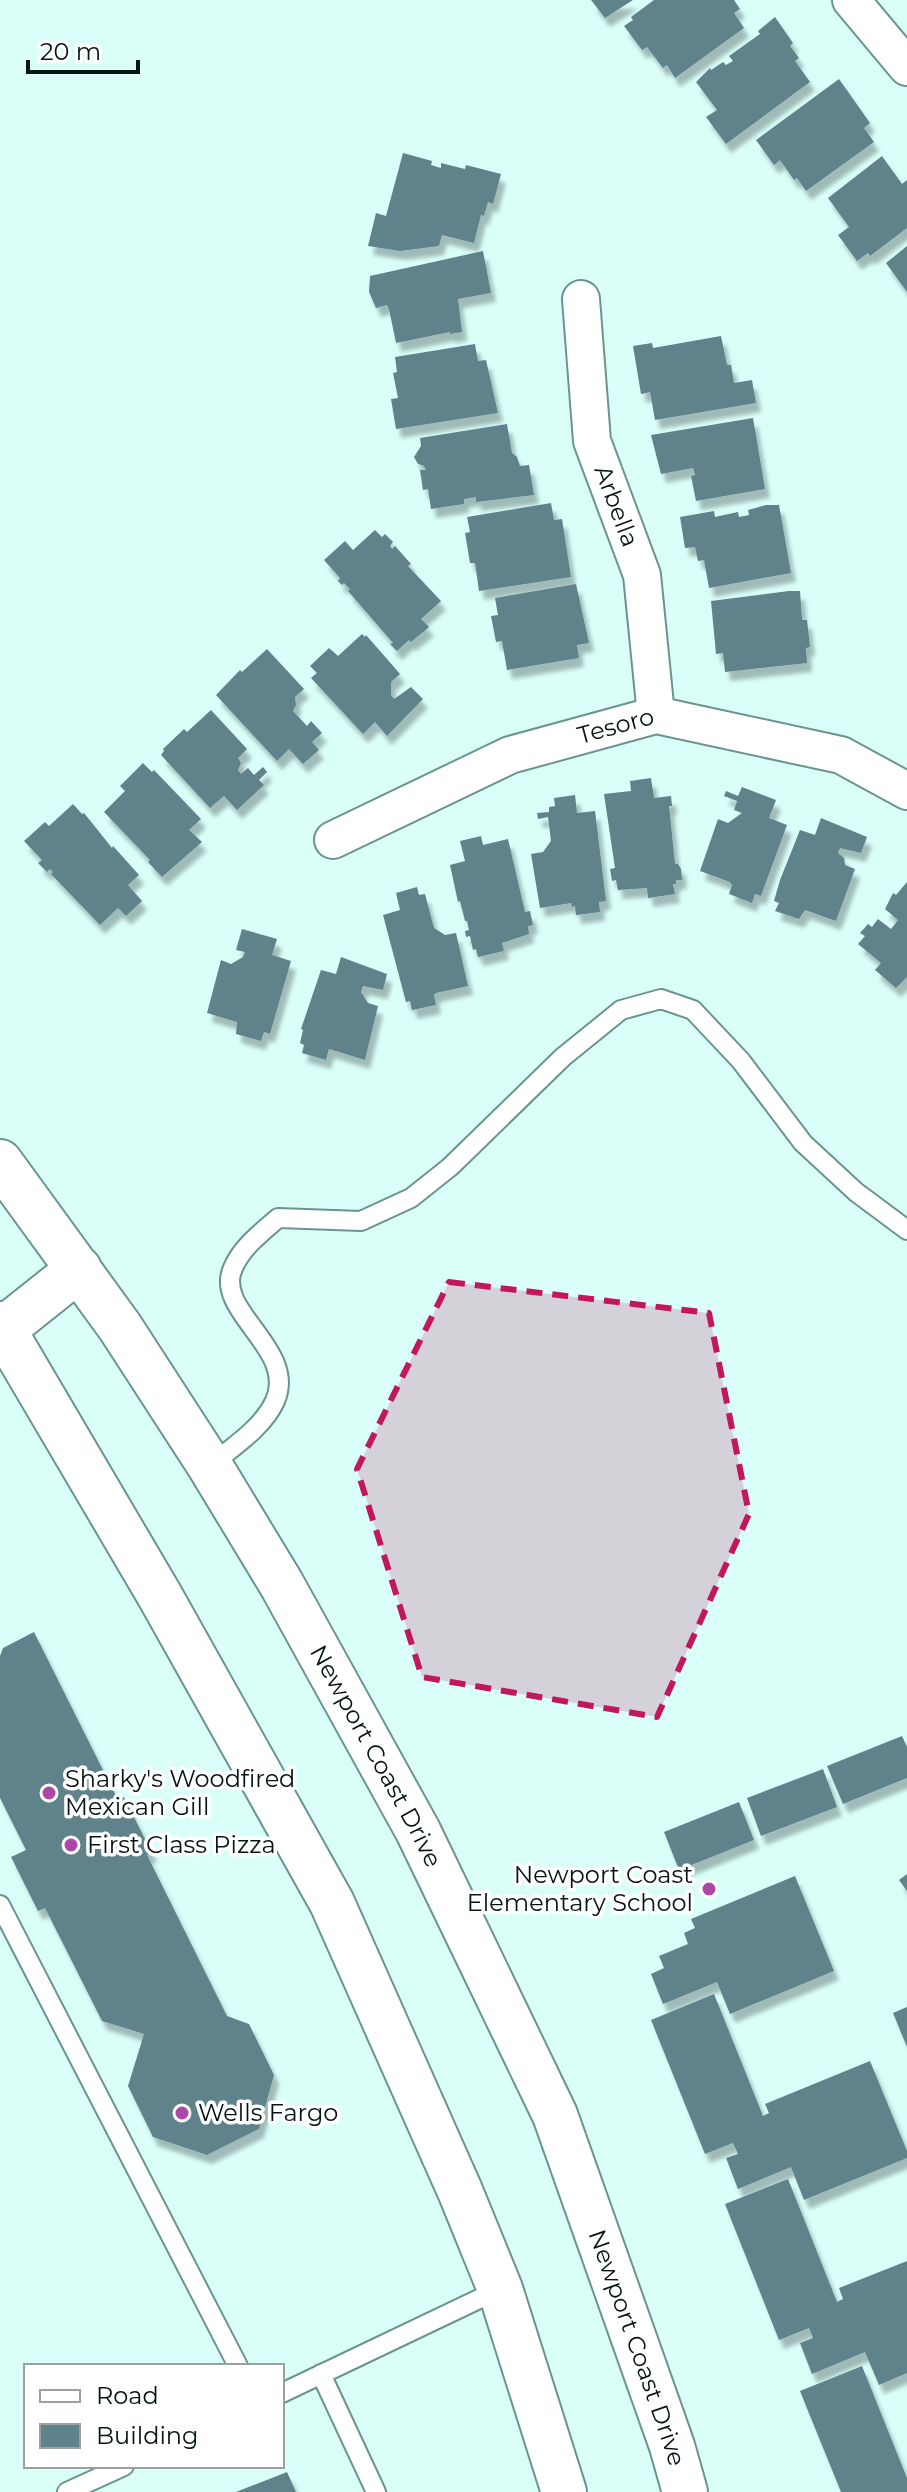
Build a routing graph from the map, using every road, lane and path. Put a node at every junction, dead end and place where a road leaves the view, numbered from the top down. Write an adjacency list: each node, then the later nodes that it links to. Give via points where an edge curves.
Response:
1 (851, 0): 2 (street)
2 (907, 67)
3 (581, 299): 4 (street, Arbella, via 592,441 642,575)
4 (656, 715): 5 (street, Tesoro, via 841,755); 6 (street, Tesoro, via 510,755)
5 (907, 791)
6 (333, 840)
7 (6, 1185): 9 (main road, Newport Coast Drive)
8 (907, 1230): 11 (lane, via 803,1143 741,1061 693,1010 661,999 621,1010 411,1198 361,1221 278,1218 248,1244 231,1271 231,1295 263,1339 278,1371 276,1398 251,1432)
9 (79, 1269): 10 (main road); 11 (main road, Newport Coast Drive)
10 (1, 1329): 13 (main road, via 160,1596 332,1903)
11 (210, 1466): 21 (main road, Newport Coast Drive, via 418,1831 555,2115)
12 (0, 1905): 14 (lane)
13 (500, 2289): 15 (lane); 20 (main road)
14 (237, 2364)
15 (321, 2374): 16 (lane); 19 (lane)
16 (284, 2392)
17 (120, 2468): 18 (lane)
18 (67, 2492)
19 (376, 2492)
20 (564, 2492)
21 (685, 2492)

